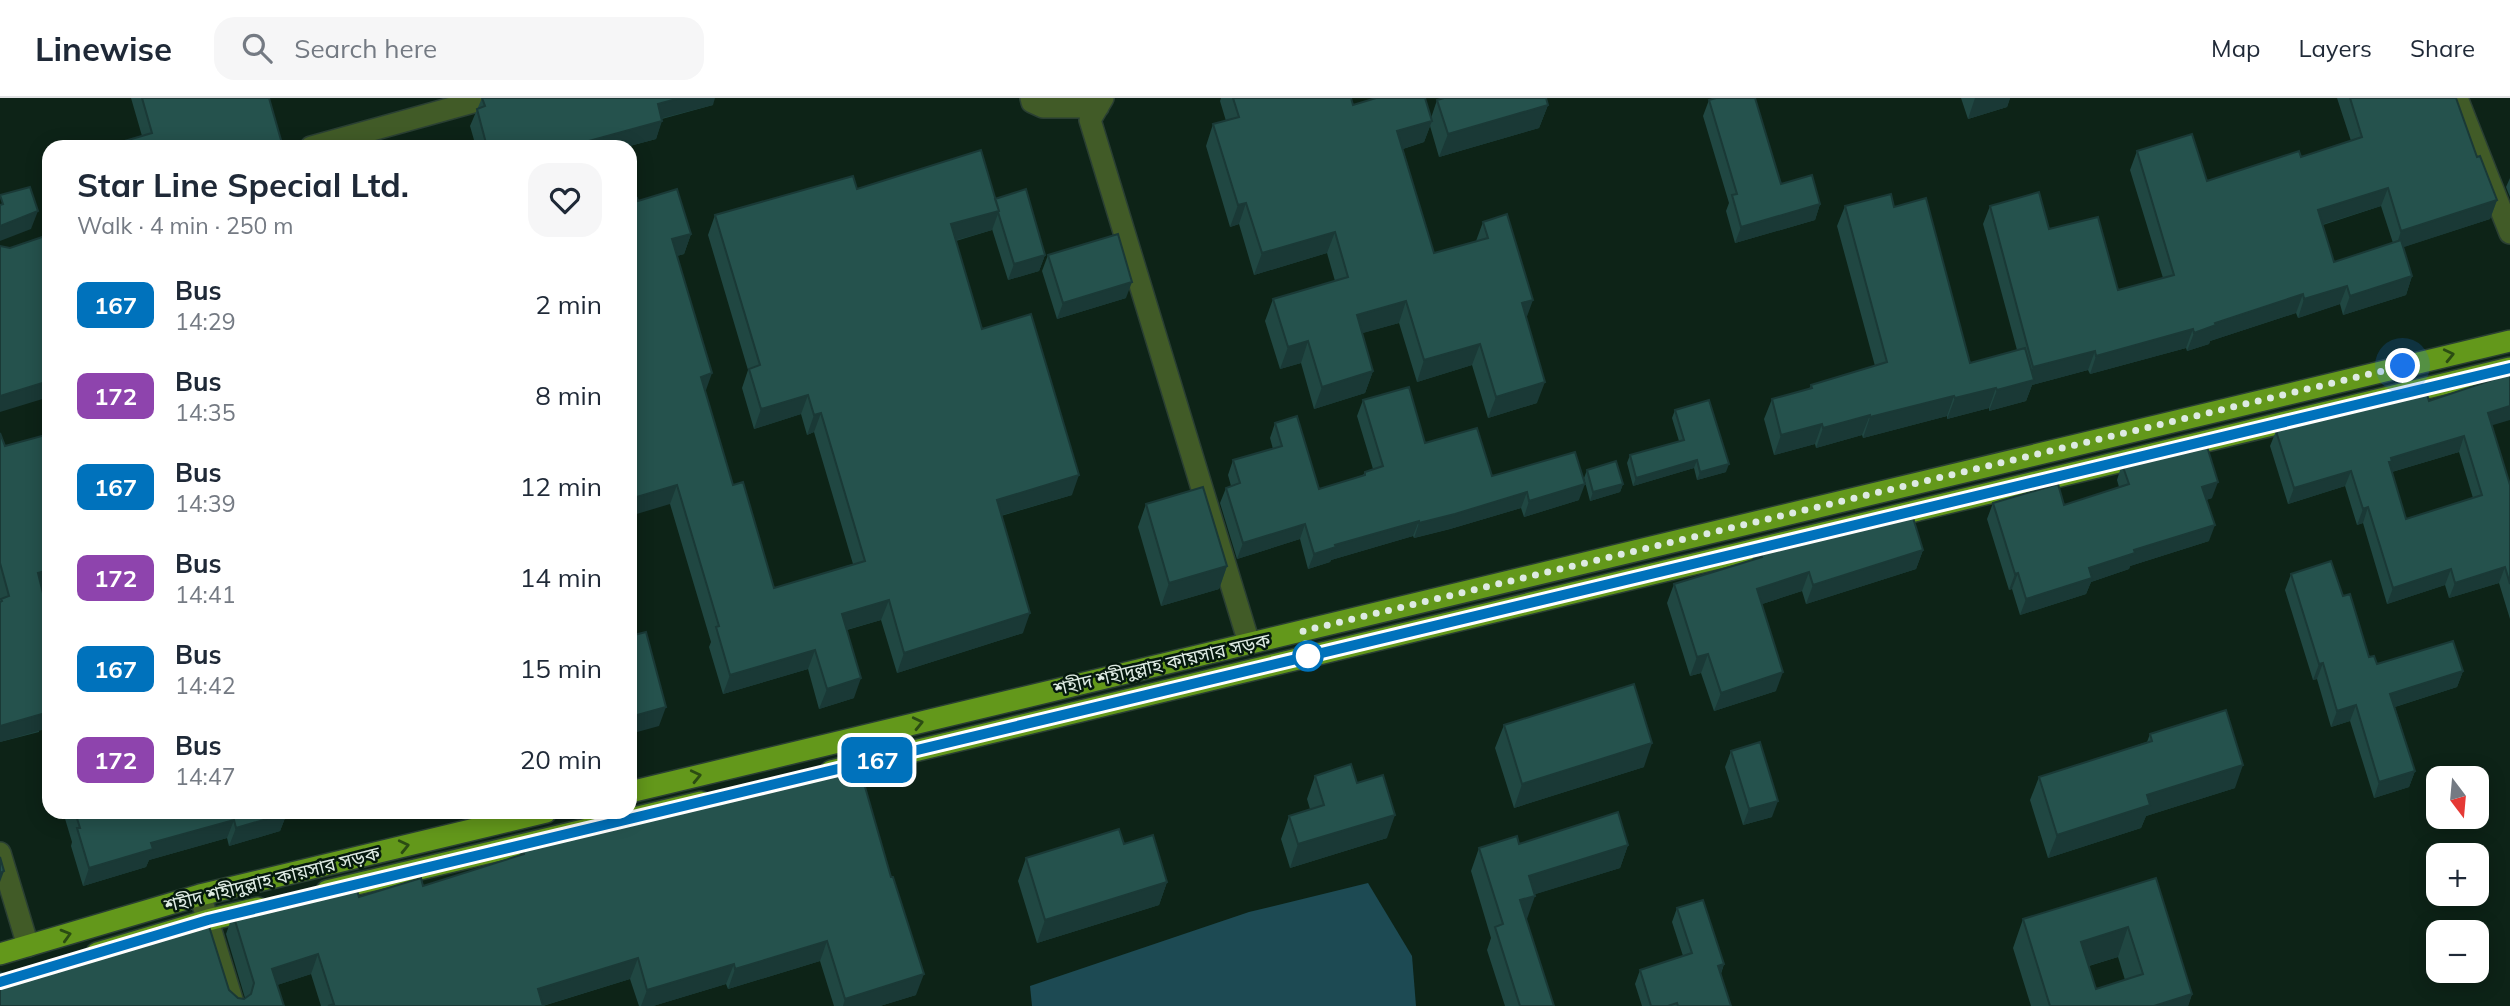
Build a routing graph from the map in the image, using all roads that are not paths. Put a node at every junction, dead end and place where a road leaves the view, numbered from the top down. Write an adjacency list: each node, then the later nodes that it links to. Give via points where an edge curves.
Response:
1 (488, 98): 5 (street)
2 (1031, 98): 4 (street, via 1042,107)
3 (2458, 98): 6 (street)
4 (1100, 102): 9 (street, via 1090,120)
5 (336, 140)
6 (2510, 233)
7 (2510, 341): 9 (main road, শহীদ শহীদুল্লাহ কায়সার সড়ক, one-way to 7)
8 (2510, 368): 10 (main road, শহীদ শহীদুল্লাহ কায়সার সড়ক)
9 (1249, 643): 11 (main road, শহীদ শহীদুল্লাহ কায়সার সড়ক, one-way to 9)
10 (806, 776)
11 (637, 790)
12 (725, 796): 13 (main road, শহীদ শহীদুল্লাহ কায়সার সড়ক)
13 (637, 817)
14 (517, 819): 17 (main road, শহীদ শহীদুল্লাহ কায়সার সড়ক, one-way to 14)
15 (629, 819): 18 (main road, শহীদ শহীদুল্লাহ কায়সার সড়ক)
16 (0, 853): 21 (street)
17 (200, 895): 20 (street); 21 (main road, শহীদ শহীদুল্লাহ কায়সার সড়ক, one-way to 17)
18 (303, 897)
19 (276, 904): 20 (main road, শহীদ শহীদুল্লাহ কায়সার সড়ক)
20 (208, 920): 23 (main road, শহীদ শহীদুল্লাহ কায়সার সড়ক); 24 (street)
21 (28, 946): 22 (main road, শহীদ শহীদুল্লাহ কায়সার সড়ক)
22 (0, 954)
23 (76, 959)
24 (234, 1006)

